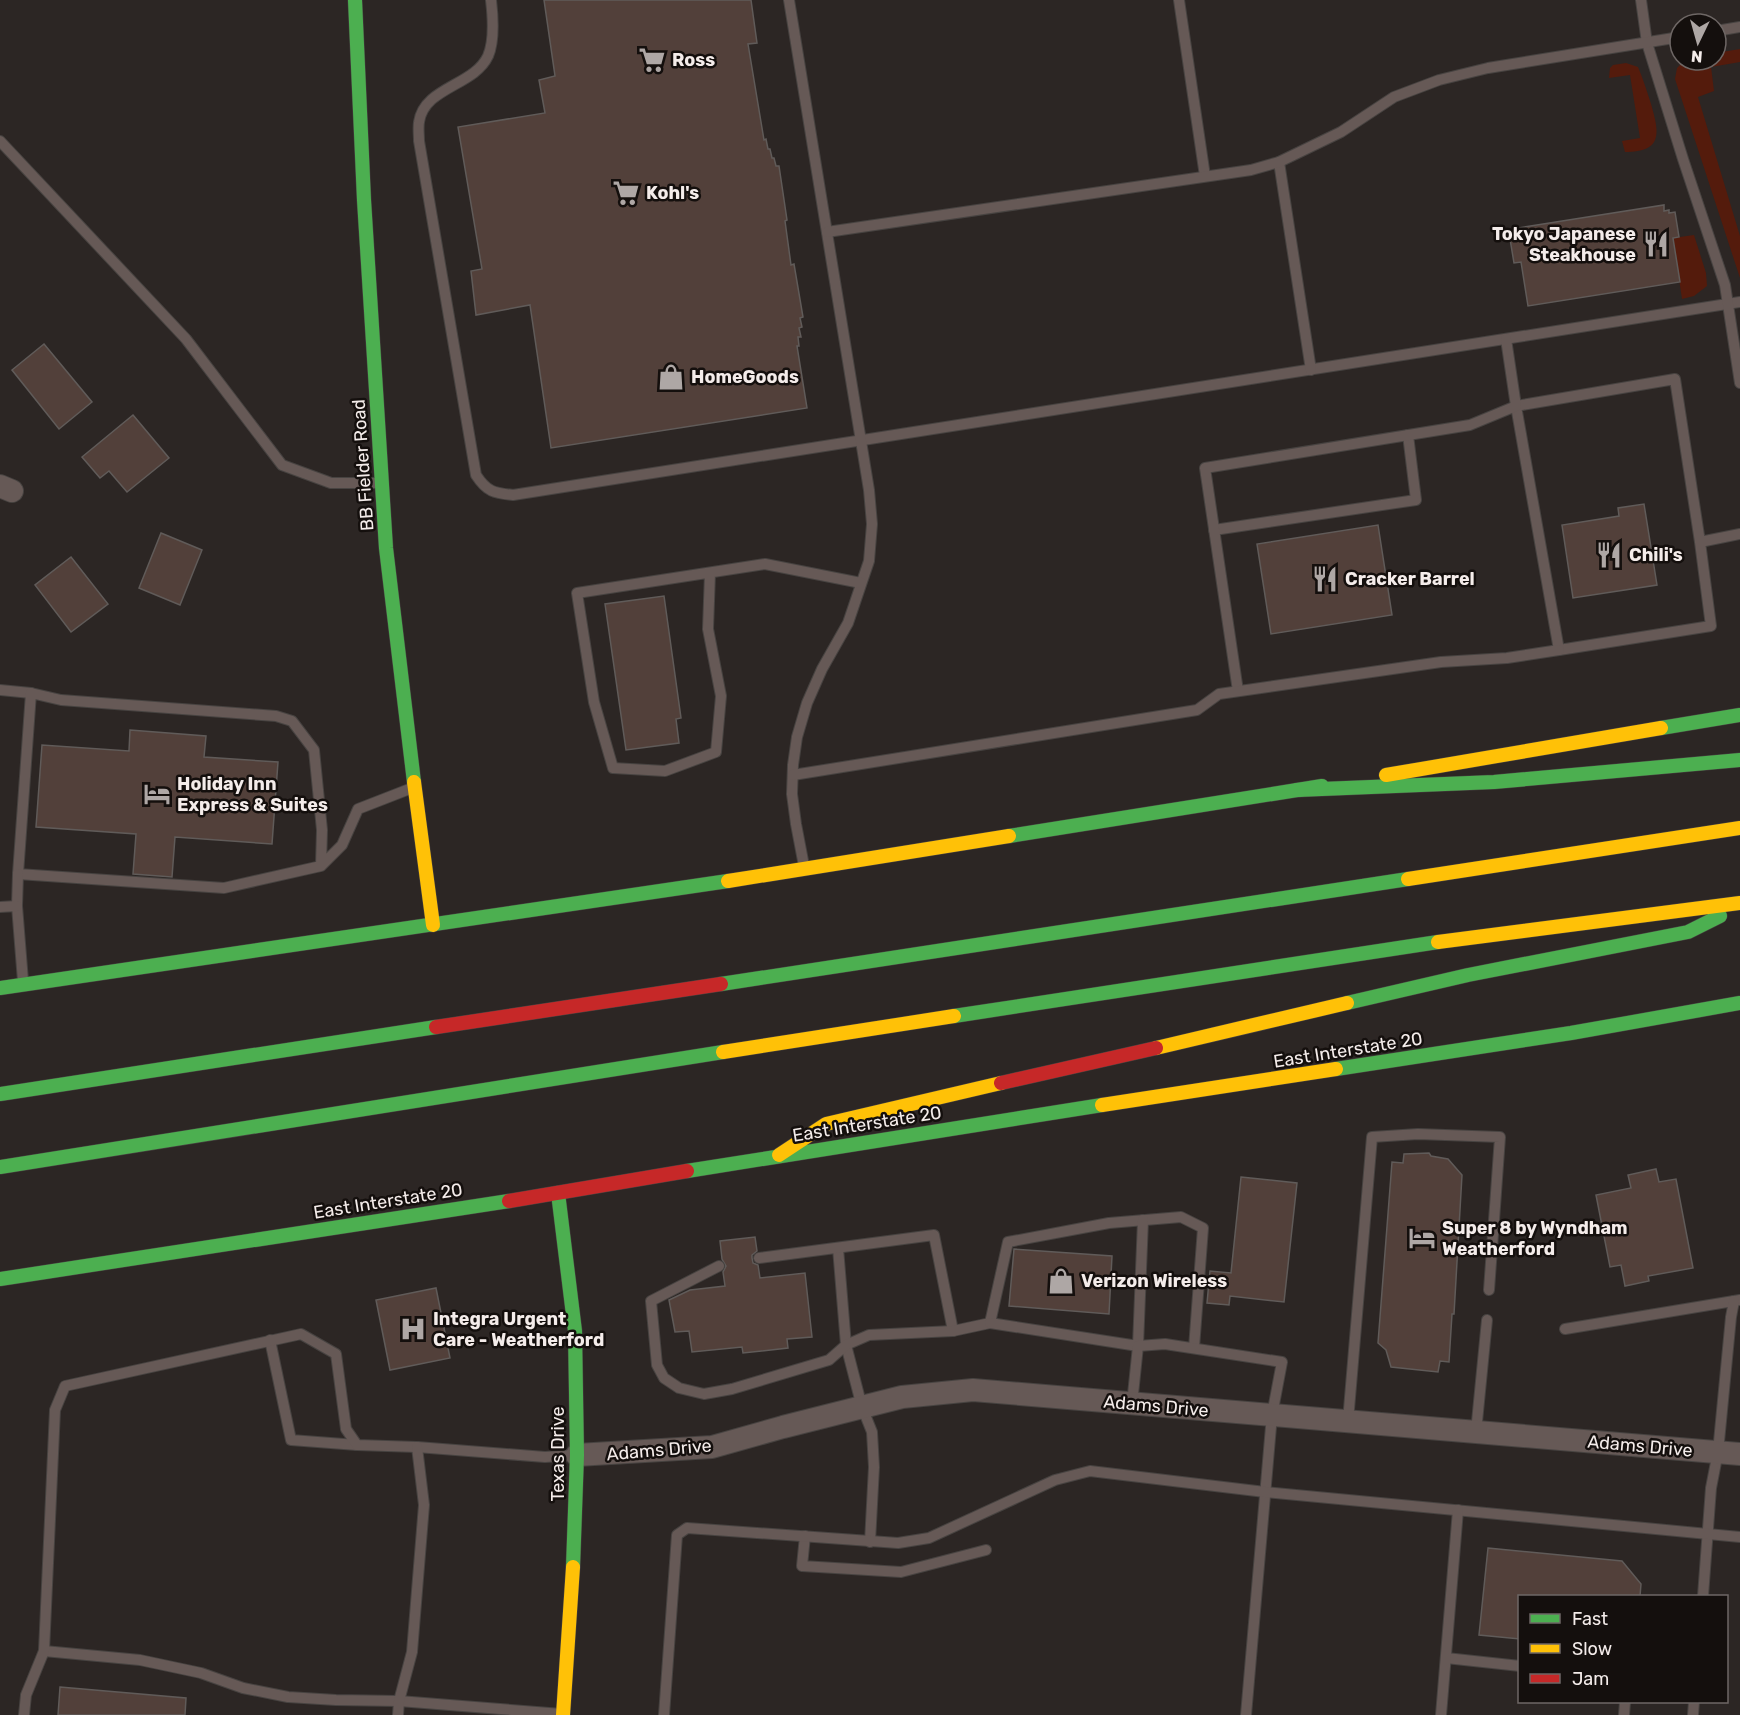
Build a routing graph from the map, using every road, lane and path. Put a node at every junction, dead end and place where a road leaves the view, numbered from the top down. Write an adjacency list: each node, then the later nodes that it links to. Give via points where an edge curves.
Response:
1 (355, 0): 20 (main road, BB Fielder Road)
2 (491, 0): 19 (lane, via 488,56 475,73 432,99 418,122 476,475 483,486 494,493 513,495)
3 (789, 0): 11 (lane)
4 (1179, 0): 10 (lane)
5 (1641, 0): 7 (lane)
6 (1668, 39): 7 (lane)
7 (1647, 43): 9 (lane, via 1488,68 1439,80 1394,97 1341,132); 13 (lane)
8 (0, 141): 20 (lane, via 186,339 282,465 331,483)
9 (1279, 162): 10 (lane); 15 (lane)
10 (1205, 176): 11 (lane)
11 (827, 232): 19 (lane)
12 (1740, 302): 13 (lane)
13 (1728, 304): 14 (lane); 16 (lane)
14 (1506, 339): 15 (lane); 17 (lane)
15 (1311, 370): 19 (lane)
16 (1740, 383)
17 (1516, 406): 18 (lane, via 1470,425); 23 (lane, via 1675,379); 26 (lane)
18 (1408, 435): 21 (lane, via 1205,468); 21 (lane, via 1416,500)
19 (861, 441): 25 (lane, via 872,524 869,561)
20 (382, 483): 33 (main road, BB Fielder Road, via 393,615)
21 (1214, 530): 28 (lane)
22 (1740, 534): 23 (lane)
23 (1700, 542): 26 (lane, via 1711,626)
24 (710, 573): 24 (lane, via 577,593 594,702 613,768 665,771 716,752 721,696 708,629); 25 (lane, via 765,564)
25 (861, 583): 32 (lane, via 848,623 807,703 797,737)
26 (1559, 650): 28 (lane, via 1441,662)
27 (0, 690): 29 (lane)
28 (1238, 691): 32 (lane, via 1219,694 1197,710)
29 (32, 693): 36 (lane, via 61,700 276,716 292,721 314,750 322,830); 38 (lane)
30 (1740, 715): 34 (main road)
31 (1740, 760): 34 (main road, via 1494,783)
32 (793, 775): 37 (lane, via 795,820)
33 (415, 787): 36 (lane, via 358,809 342,845); 42 (main road, BB Fielder Road)
34 (1297, 790): 37 (main road)
35 (1740, 828): 46 (main road)
36 (321, 866): 38 (lane, via 224,888)
37 (805, 869): 42 (main road)
38 (18, 874): 40 (lane)
39 (1740, 905): 47 (main road, via 1689,932 1468,975 826,1124); 48 (main road, via 1501,933 1107,992)
40 (17, 906): 41 (lane); 43 (lane)
41 (0, 907)
42 (433, 926): 43 (main road)
43 (23, 984): 44 (main road)
44 (0, 988)
45 (1740, 1003): 47 (main road, East Interstate 20, via 1572,1034)
46 (0, 1094)
47 (779, 1155): 49 (main road, East Interstate 20)
48 (0, 1167)
49 (558, 1193): 54 (main road, East Interstate 20); 73 (main road, Texas Drive, via 576,1331)
50 (1143, 1220): 58 (lane, via 1008,1242); 63 (lane); 64 (lane, via 1181,1217 1203,1228)
51 (838, 1248): 52 (lane); 60 (lane, via 934,1235); 62 (lane)
52 (759, 1258)
53 (719, 1266): 62 (lane, via 651,1301 657,1365 664,1378 679,1388 704,1394 732,1389 829,1360)
54 (0, 1279)
55 (1489, 1290): 68 (lane, via 1500,1137 1372,1137)
56 (1737, 1300): 59 (lane); 72 (lane, via 1731,1317)
57 (1487, 1320): 69 (lane)
58 (990, 1323): 60 (lane); 63 (lane)
59 (1565, 1329)
60 (953, 1331): 62 (lane, via 868,1335)
61 (270, 1340): 70 (lane, via 300,1334 336,1354 346,1429); 70 (lane, via 291,1440); 82 (lane, via 64,1386 55,1410)
62 (846, 1345): 66 (lane)
63 (1138, 1346): 64 (lane); 65 (lane)
64 (1194, 1348): 67 (lane, via 1282,1362)
65 (1132, 1404): 66 (street, Adams Drive, via 974,1390); 67 (street, Adams Drive)
66 (862, 1407): 73 (street, Adams Drive, via 712,1447); 79 (lane, via 872,1432)
67 (1272, 1415): 68 (street, Adams Drive); 74 (lane)
68 (1348, 1421): 69 (street, Adams Drive)
69 (1476, 1432): 72 (street, Adams Drive)
70 (357, 1445): 71 (lane)
71 (417, 1447): 73 (lane, via 545,1457); 85 (lane, via 424,1505 412,1652)
72 (1729, 1453): 76 (lane, via 1712,1488)
73 (578, 1455): 89 (main road, Texas Drive)
74 (1265, 1492): 75 (lane); 79 (lane, via 1090,1471 1055,1480 929,1538); 92 (lane)
75 (1458, 1510): 76 (lane); 83 (lane)
76 (1708, 1534): 78 (lane); 81 (lane)
77 (805, 1536): 79 (lane); 80 (lane, via 802,1566 901,1572); 91 (lane, via 687,1528 677,1535)
78 (1740, 1537)
79 (870, 1542)
80 (986, 1550)
81 (1703, 1595)
82 (44, 1650): 85 (lane, via 140,1660 201,1673 243,1689 288,1697); 87 (lane, via 26,1695)
83 (1446, 1658): 84 (lane); 93 (lane)
84 (1518, 1666)
85 (399, 1701): 88 (lane); 89 (lane)
86 (1693, 1714): 94 (lane)
87 (24, 1715)
88 (398, 1715)
89 (563, 1715): 90 (lane)
90 (568, 1715)
91 (664, 1715)
92 (1246, 1715)
93 (1441, 1715)
94 (1706, 1715)

